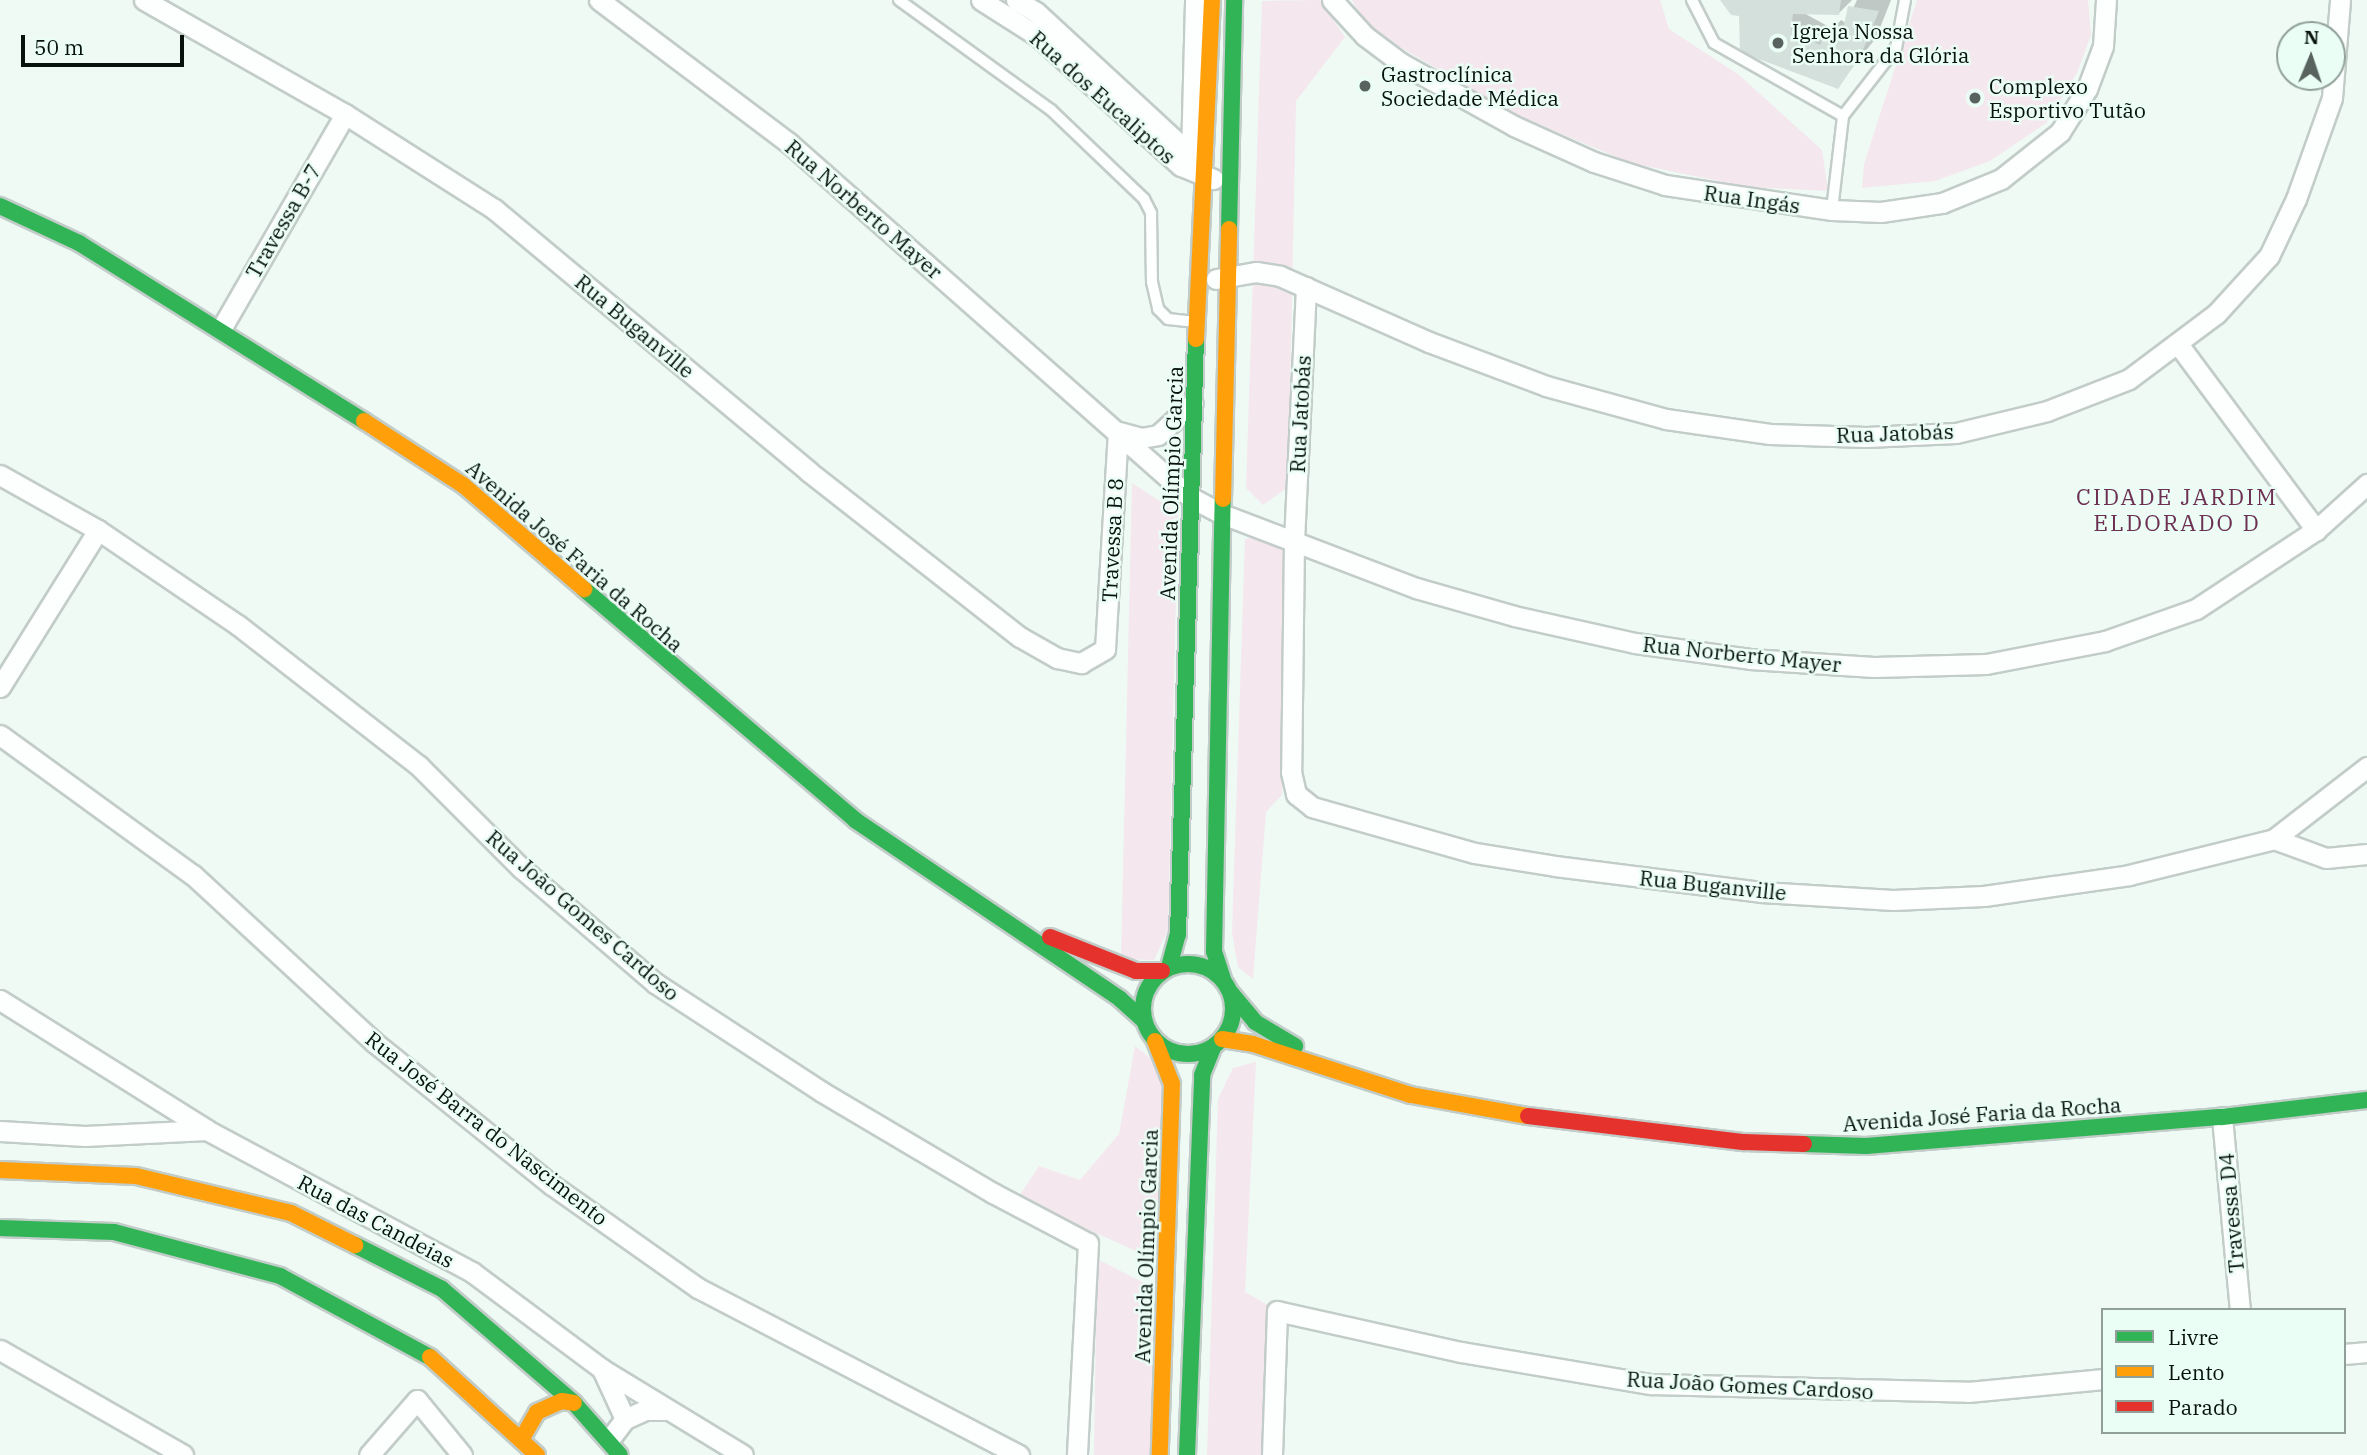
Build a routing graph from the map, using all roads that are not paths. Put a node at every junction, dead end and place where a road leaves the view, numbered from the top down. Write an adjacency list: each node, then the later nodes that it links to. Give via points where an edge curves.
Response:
1 (144, 0): 14 (street, Rua Buganville)
2 (899, 0): 23 (lane, via 1051,110 1144,199 1151,213 1152,282 1158,309 1168,319)
3 (981, 0): 16 (street, Rua dos Eucaliptos, via 1039,37 1181,166)
4 (1016, 0): 5 (street, via 1036,12 1191,155)
5 (1195, 0)
6 (1212, 0): 16 (street, Avenida Olímpio Garcia)
7 (1234, 0): 17 (street)
8 (1332, 0): 19 (street, Rua Ingás, via 1365,36 1401,64 1514,126 1594,162 1665,185)
9 (1692, 0): 15 (lane, via 1714,43)
10 (1905, 0): 15 (lane, via 1896,48)
11 (2106, 0): 19 (street, Rua Ingás, via 2103,46 2087,89 2060,132 2001,179 1942,203 1881,212)
12 (2340, 0): 25 (street, Rua Jatobás, via 2332,99 2296,199 2269,256 2216,314)
13 (603, 2): 27 (street, Rua Norberto Mayer, via 789,144)
14 (345, 114): 24 (street, Travessa B-7); 35 (street, Rua Buganville, via 494,209 808,471 1020,637 1057,658 1081,663)
15 (1843, 116): 19 (lane)
16 (1204, 178): 17 (street, Rua dos Eucaliptos); 21 (street, Avenida Olímpio Garcia)
17 (1231, 181): 20 (street)
18 (0, 206): 24 (street, Avenida José Faria da Rocha, via 79,243)
19 (1832, 210)
20 (1228, 275): 21 (street, Rua Jatobás); 22 (street, Rua Jatobás, via 1280,276); 31 (street)
21 (1200, 285): 23 (street, Avenida Olímpio Garcia)
22 (1306, 287): 25 (street, Rua Jatobás, via 1429,342 1546,386 1666,419 1770,434 1866,437 1956,433 2047,411 2129,379); 34 (street, Rua Jatobás)
23 (1198, 322): 26 (street, Avenida Olímpio Garcia)
24 (221, 329): 41 (street, Avenida José Faria da Rocha, via 463,485 855,820)
25 (2178, 344): 33 (street)
26 (1193, 403): 27 (street, via 1158,435 1142,438); 30 (street, Avenida Olímpio Garcia)
27 (1118, 432): 30 (street, Rua Norberto Mayer); 35 (street, Travessa B 8)
28 (0, 475): 32 (street, Rua João Gomes Cardoso)
29 (2367, 484): 33 (street, Rua Norberto Mayer)
30 (1190, 497): 31 (street, Rua Norberto Mayer); 42 (street, Avenida Olímpio Garcia, via 1178,934)
31 (1222, 514): 34 (street, Rua Norberto Mayer); 43 (street, via 1214,951)
32 (98, 530): 36 (street); 72 (street, Rua João Gomes Cardoso, via 238,625 418,766 521,868 655,983 822,1093 1088,1243)
33 (2316, 530): 34 (street, Rua Norberto Mayer, via 2196,610 2105,641 1986,664 1874,667 1750,659 1635,643 1514,617)
34 (1294, 541): 39 (street, Rua Buganville, via 1291,772 1296,794 1312,807 1475,853 1555,866 1762,892 1893,900 1984,896 2129,875)
35 (1105, 649)
36 (0, 687)
37 (0, 735): 71 (street, Rua José Barra do Nascimento, via 192,875 374,1042 586,1209 698,1288)
38 (2367, 767): 39 (street, Rua Buganville)
39 (2274, 839): 40 (street, via 2326,858)
40 (2367, 854)
41 (989, 911): 42 (street, Avenida José Faria da Rocha, via 1122,966); 45 (street, Avenida José Faria da Rocha)
42 (1166, 969): 43 (street, via 1198,964); 45 (street, via 1145,993)
43 (1227, 986): 47 (street, via 1231,1025); 48 (street, Avenida José Faria da Rocha, via 1255,1022)
44 (0, 1000): 51 (street, Rua das Candeias)
45 (1143, 1020): 46 (street)
46 (1155, 1041): 47 (street, via 1184,1054); 73 (street, Avenida Olímpio Garcia, via 1172,1084)
47 (1218, 1042): 48 (street, Avenida José Faria da Rocha); 74 (street, via 1202,1075)
48 (1353, 1077): 50 (street, Avenida José Faria da Rocha, via 1490,1112 1744,1142 1866,1146)
49 (2367, 1100): 50 (street, Avenida José Faria da Rocha)
50 (2222, 1117): 55 (street, Travessa D4)
51 (207, 1130): 52 (street, via 85,1136); 59 (street, Rua das Candeias, via 472,1272)
52 (0, 1131)
53 (0, 1170): 61 (street, via 136,1176 291,1213 442,1289)
54 (0, 1228): 64 (street, via 114,1232 279,1276 431,1358)
55 (2240, 1308)
56 (0, 1350): 66 (street)
57 (2367, 1352): 58 (street)
58 (2346, 1354)
59 (602, 1368): 62 (street, Rua das Candeias); 63 (street)
60 (2101, 1379): 75 (street, Rua João Gomes Cardoso, via 1968,1392 1651,1384 1461,1352 1277,1311)
61 (574, 1403): 64 (street, via 562,1401 537,1412); 65 (street)
62 (665, 1410): 63 (street, via 645,1410); 70 (street, Rua das Candeias)
63 (625, 1419): 65 (street)
64 (521, 1440): 69 (street)
65 (615, 1448)
66 (183, 1455)
67 (369, 1455): 68 (street, via 417,1401)
68 (462, 1455)
69 (537, 1455)
70 (743, 1455)
71 (1019, 1455)
72 (1077, 1455)
73 (1160, 1455)
74 (1187, 1455)
75 (1272, 1455)

